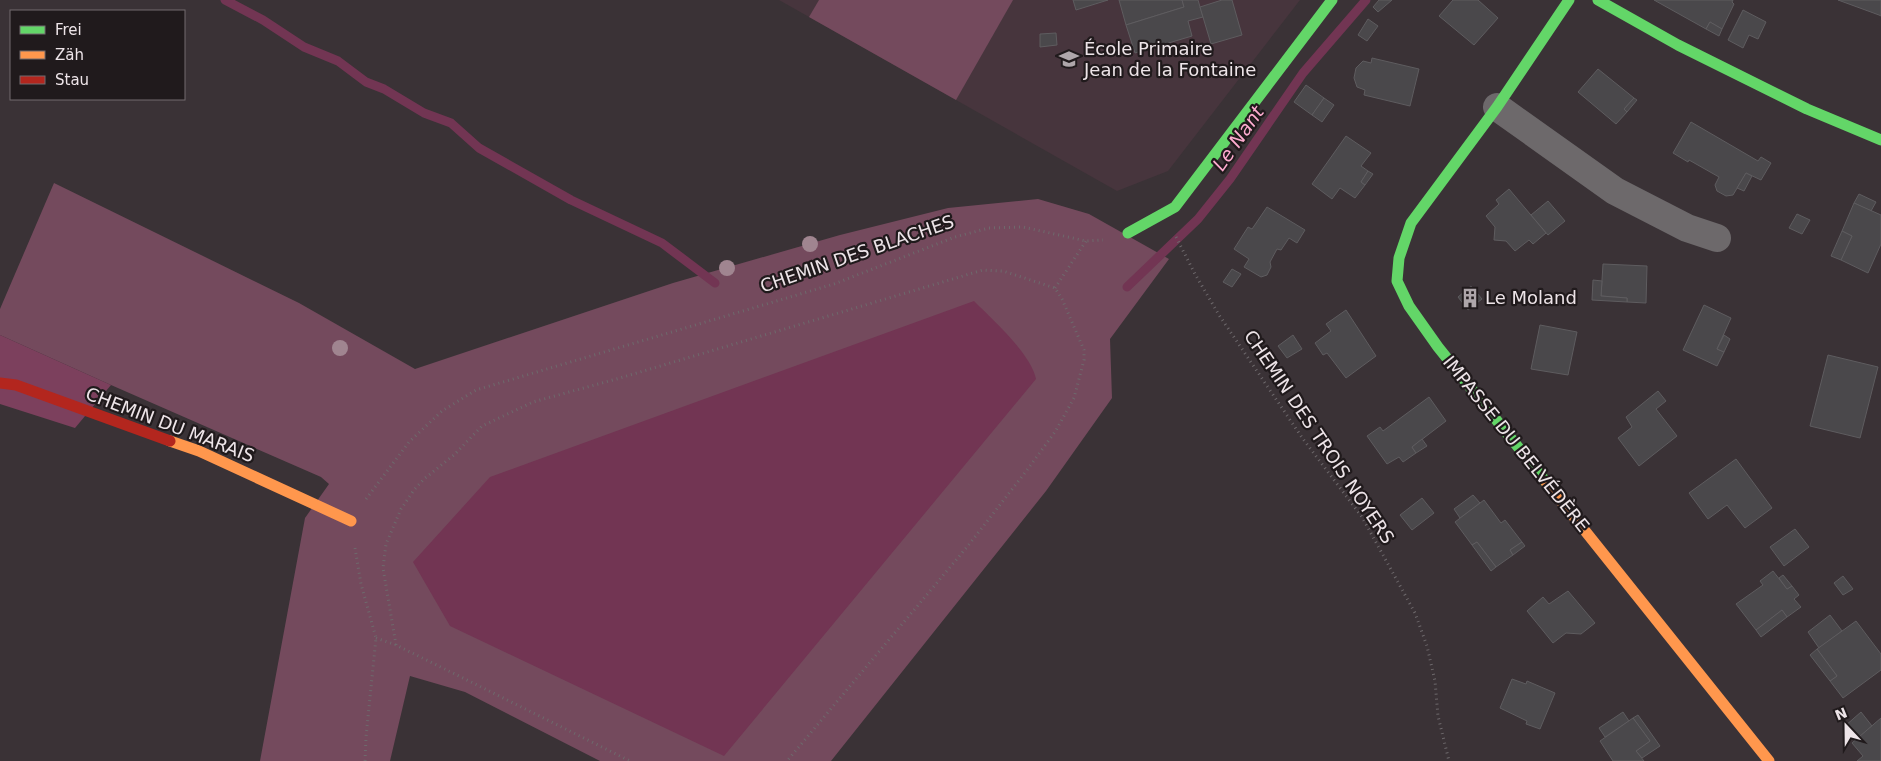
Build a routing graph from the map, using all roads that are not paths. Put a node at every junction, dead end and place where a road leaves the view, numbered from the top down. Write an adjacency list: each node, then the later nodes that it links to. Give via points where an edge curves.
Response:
1 (1332, 0): 6 (street, via 1175,207)
2 (1569, 0): 4 (street, IMPASSE DU BELVÉDÈRE)
3 (1598, 0): 5 (street, via 1678,45)
4 (1497, 108): 7 (street, via 1615,191 1687,228); 10 (street, IMPASSE DU BELVÉDÈRE, via 1411,223 1399,258 1397,281 1409,306 1438,347)
5 (1881, 140)
6 (1128, 233)
7 (1717, 238)
8 (0, 383): 9 (street, CHEMIN DU MARAIS, via 16,385 198,451)
9 (351, 521)
10 (1769, 761)

